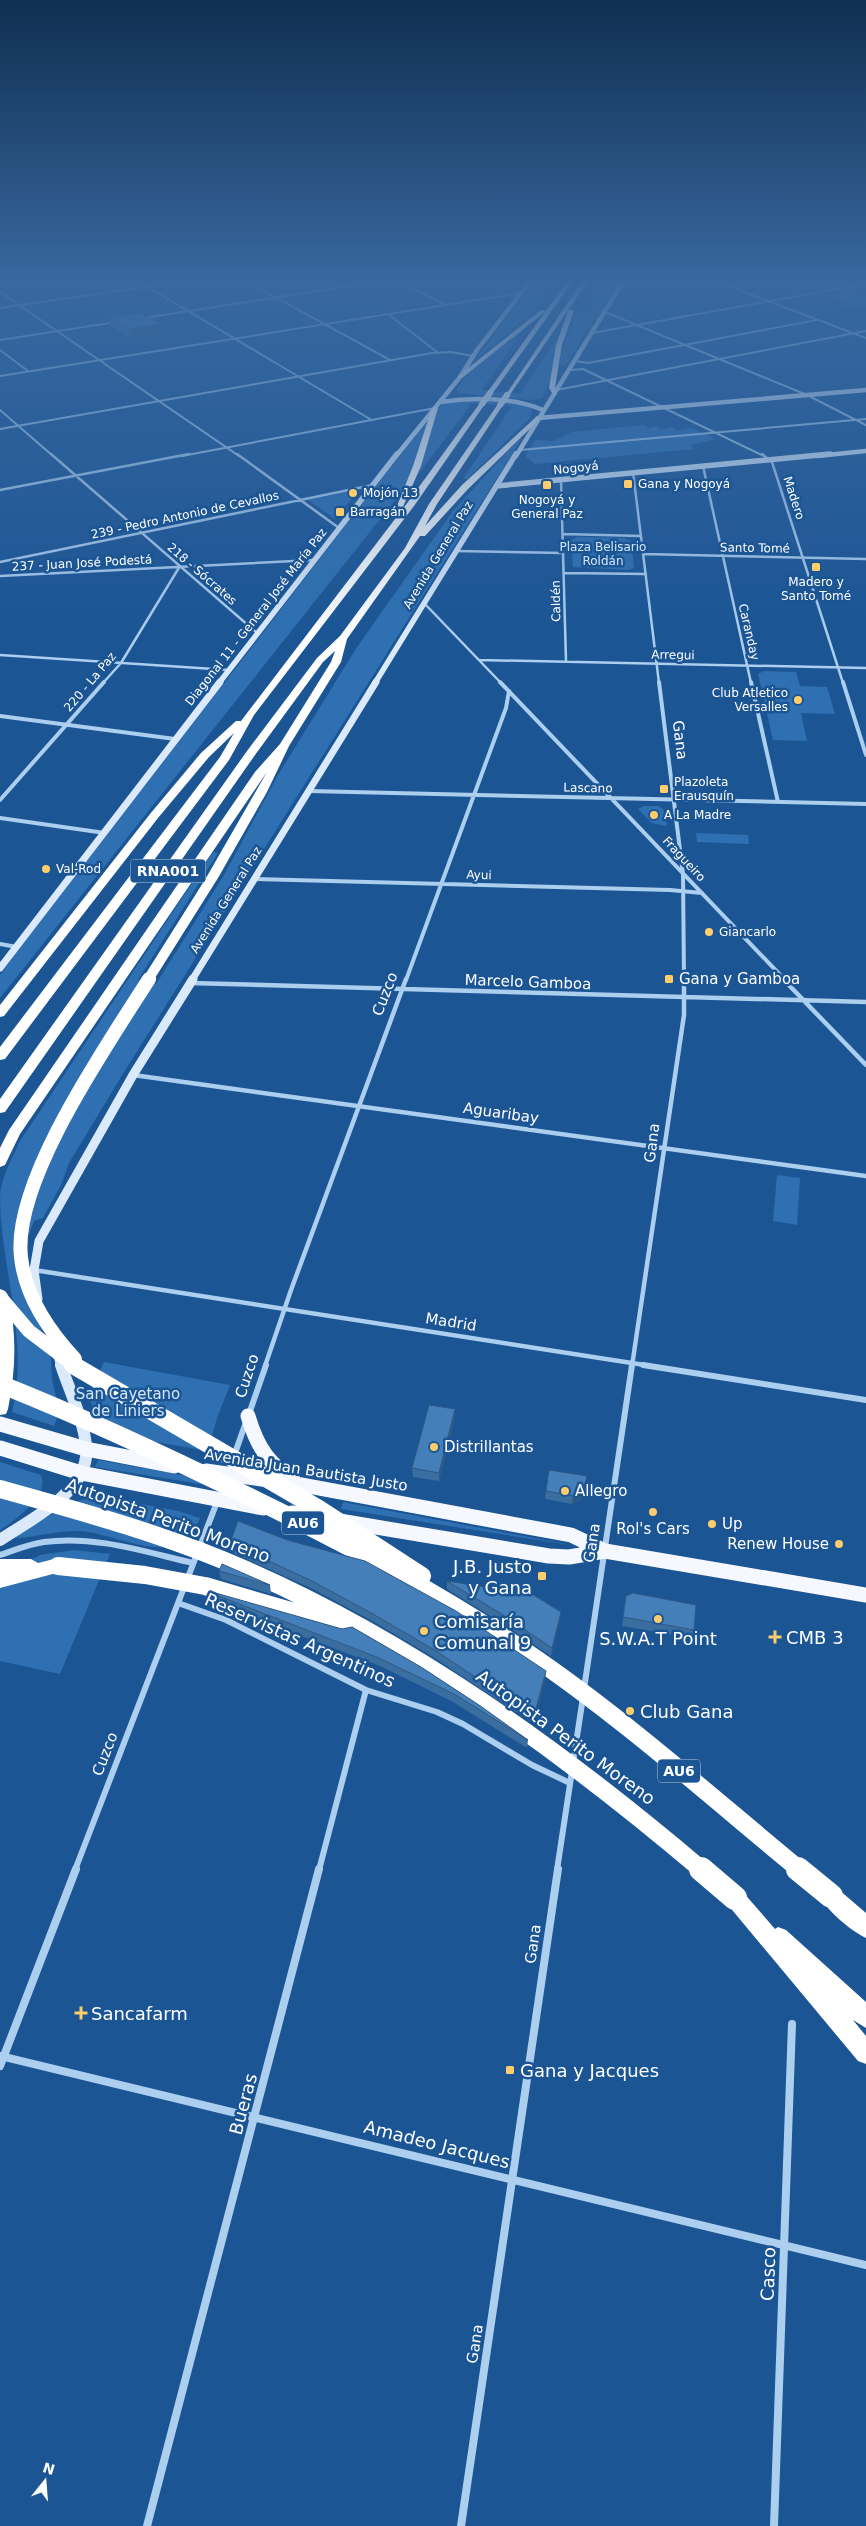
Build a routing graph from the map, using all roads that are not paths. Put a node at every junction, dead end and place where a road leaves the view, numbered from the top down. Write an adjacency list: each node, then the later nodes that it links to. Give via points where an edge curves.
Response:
1 (155, 398): 14 (street)
2 (177, 398): 14 (street)
3 (335, 398): 22 (street)
4 (443, 398): 16 (street, Diagonal 11 - General José María Paz)
5 (487, 398): 44 (highway, RNA001, bridge)
6 (492, 398): 15 (street)
7 (505, 398): 45 (highway, Avenida General Paz / RNA001, bridge, via 433,504)
8 (548, 398): 13 (street)
9 (551, 398): 19 (street, Avenida General Paz)
10 (643, 398): 17 (street, Madero)
11 (775, 398): 17 (street)
12 (812, 398): 23 (street)
13 (544, 400)
14 (159, 401): 24 (street); 28 (street)
15 (536, 401)
16 (438, 405): 19 (street, via 455,399 526,404); 22 (street); 36 (street, Diagonal 11 - General José María Paz); 44 (highway, via 407,492)
17 (663, 408): 20 (street); 27 (street, Madero)
18 (0, 410): 24 (street, 218 - Sócrates)
19 (543, 410): 20 (street, Avenida General Paz)
20 (538, 418): 29 (street, Avenida General Paz); 45 (highway, via 465,487)
21 (866, 418): 23 (street)
22 (370, 420): 28 (street)
23 (854, 420): 25 (street); 27 (street)
24 (18, 426): 26 (street); 34 (street, 218 - Sócrates)
25 (866, 426)
26 (0, 429)
27 (716, 432): 29 (street); 31 (street, Madero)
28 (227, 447): 34 (street); 39 (street)
29 (520, 450): 37 (street, Avenida General Paz)
30 (866, 450): 31 (street, Nogoyá)
31 (770, 460): 32 (street, Nogoyá); 50 (street, Madero)
32 (703, 466): 33 (street, Nogoyá); 49 (street, Caranday)
33 (633, 472): 35 (street, Nogoyá); 43 (street, Gana)
34 (74, 476): 38 (street); 41 (street, 218 - Sócrates)
35 (560, 480): 37 (street, Nogoyá); 42 (street, Caldén)
36 (373, 485): 39 (street, 239 - Pedro Antonio de Cevallos); 40 (street, Diagonal 11 - General José María Paz)
37 (496, 486): 46 (street, Avenida General Paz)
38 (0, 490)
39 (299, 500): 40 (street); 41 (street, 239 - Pedro Antonio de Cevallos)
40 (339, 528): 52 (street, Diagonal 11 - General José María Paz)
41 (141, 533): 53 (street, 239 - Pedro Antonio de Cevallos); 54 (street, 218 - Sócrates)
42 (563, 534): 43 (street); 47 (street, Caldén)
43 (641, 536): 48 (street, Gana)
44 (383, 541): 71 (highway, RNA001)
45 (409, 548): 60 (highway, Avenida General Paz / RNA001)
46 (456, 551): 47 (street); 58 (street, Avenida General Paz)
47 (563, 553): 55 (street, Caldén)
48 (644, 554): 49 (street, Santo Tomé); 56 (street, Gana)
49 (723, 556): 50 (street, Santo Tomé); 66 (street, Caranday)
50 (804, 557): 51 (street, Santo Tomé); 67 (street, Madero)
51 (866, 559)
52 (314, 560): 54 (street, 237 - Juan José Podestá); 59 (street, Diagonal 11 - General José María Paz)
53 (0, 562)
54 (180, 566): 57 (street, 237 - Juan José Podestá); 59 (street, 218 - Sócrates); 64 (street, 220 - La Paz)
55 (564, 573): 56 (street); 63 (street, Caldén)
56 (646, 574): 65 (street, Gana)
57 (0, 576)
58 (424, 603): 62 (street, Fragueiro); 77 (street, Avenida General Paz)
59 (257, 633): 69 (street, Diagonal 11 - General José María Paz)
60 (343, 638): 75 (highway, via 336,662); 104 (highway, Avenida General Paz / RNA001, via 320,660 251,753)
61 (0, 655): 64 (street)
62 (479, 660): 63 (street, Arregui); 70 (street, Fragueiro)
63 (566, 662): 65 (street, Arregui)
64 (121, 663): 69 (street); 73 (street, 220 - La Paz)
65 (657, 663): 66 (street, Arregui); 81 (street, Gana)
66 (748, 665): 67 (street, Arregui); 82 (street, Caranday)
67 (838, 667): 68 (street, Arregui); 76 (street, Madero)
68 (866, 668)
69 (229, 670): 74 (street, Diagonal 11 - General José María Paz)
70 (509, 690): 78 (street, Cuzco, via 506,708); 79 (street, Fragueiro)
71 (250, 714): 99 (highway, via 205,755 167,800); 100 (highway, RNA001, via 220,765)
72 (0, 716): 73 (street)
73 (67, 724): 74 (street); 80 (street, 220 - La Paz)
74 (175, 739): 85 (street, Diagonal 11 - General José María Paz)
75 (284, 746): 106 (highway, via 259,774 136,954 14,1133); 112 (highway, bridge, via 262,792 60,1124 43,1160 22,1226 23,1268 43,1317 61,1344)
76 (866, 755)
77 (309, 791): 78 (street, Lascano); 87 (street, Avenida General Paz)
78 (472, 796): 79 (street, Lascano); 88 (street, Cuzco)
79 (612, 798): 81 (street, Lascano); 86 (street, Fragueiro)
80 (0, 800)
81 (674, 800): 82 (street, Lascano); 86 (street, Gana)
82 (778, 802): 83 (street, Lascano)
83 (866, 804)
84 (0, 818): 85 (street)
85 (105, 833): 92 (street, Diagonal 11 - General José María Paz)
86 (683, 874): 89 (street, Gana); 90 (street, Fragueiro)
87 (256, 878): 88 (street, Ayui); 94 (street, Avenida General Paz)
88 (440, 884): 89 (street, Ayui); 95 (street, Cuzco)
89 (683, 891): 90 (street, Ayui); 96 (street, Gana)
90 (702, 893): 97 (street, Fragueiro)
91 (0, 944): 92 (street)
92 (17, 947): 93 (street, Diagonal 11 - General José María Paz)
93 (0, 968)
94 (190, 983): 95 (street, Marcelo Gamboa); 102 (street, Avenida General Paz)
95 (401, 989): 96 (street, Marcelo Gamboa); 103 (street, Cuzco)
96 (684, 998): 97 (street, Marcelo Gamboa); 105 (street, Gana)
97 (805, 1000): 98 (street, Marcelo Gamboa); 101 (street, Fragueiro)
98 (866, 1002)
99 (0, 1013)
100 (0, 1056)
101 (866, 1065)
102 (133, 1075): 103 (street, Aguaribay); 108 (street, Avenida General Paz, via 39,1241)
103 (358, 1106): 105 (street, Aguaribay); 110 (street, Cuzco)
104 (0, 1109)
105 (665, 1148): 107 (street, Aguaribay); 111 (street, Gana)
106 (0, 1162)
107 (866, 1176)
108 (33, 1270): 110 (street, Madrid); 119 (street, Avenida General Paz, via 39,1306 69,1385)
109 (0, 1296): 112 (highway, bridge, via 9,1311 33,1336); 115 (highway, via 8,1351)
110 (284, 1309): 111 (street, Madrid); 116 (street, Cuzco)
111 (633, 1363): 114 (street, Madrid); 126 (street, Gana)
112 (93, 1378): 135 (highway, bridge, via 339,1522 426,1579)
113 (0, 1384): 135 (highway, AU6, bridge, via 155,1450 319,1531 405,1577)
114 (866, 1400)
115 (0, 1409)
116 (248, 1416): 121 (street, Cuzco); 122 (main road, via 264,1458)
117 (0, 1424): 119 (main road, Avenida Juan Bautista Justo)
118 (0, 1448): 120 (main road, Avenida Juan Bautista Justo)
119 (86, 1450): 120 (street, Avenida General Paz); 121 (main road, Avenida Juan Bautista Justo)
120 (81, 1473): 124 (main road, Avenida Juan Bautista Justo); 125 (street, Avenida General Paz, via 63,1498)
121 (228, 1474): 122 (main road, Avenida Juan Bautista Justo); 124 (street, Cuzco)
122 (297, 1484): 126 (main road, Avenida Juan Bautista Justo, via 570,1535)
123 (0, 1489): 134 (highway, Autopista Perito Moreno, bridge, via 75,1509 217,1558 278,1584)
124 (218, 1500): 126 (main road, Avenida Juan Bautista Justo, via 549,1556 569,1557); 128 (street, Cuzco)
125 (0, 1540)
126 (605, 1551): 132 (main road, Avenida Juan Bautista Justo); 137 (street, Gana)
127 (0, 1555): 128 (street, via 27,1545 78,1540)
128 (193, 1563): 133 (street, Cuzco)
129 (58, 1566): 130 (highway); 131 (highway); 134 (highway, bridge, via 145,1574 205,1586)
130 (0, 1567)
131 (0, 1580)
132 (866, 1596)
133 (178, 1603): 136 (street, Reservistas Argentinos, via 226,1620); 145 (street, Cuzco)
134 (376, 1636): 139 (highway, Autopista Perito Moreno, bridge, via 474,1696 584,1774)
135 (525, 1651): 138 (highway, AU6, bridge, via 584,1693)
136 (366, 1690): 137 (street, Reservistas Argentinos, via 437,1712); 147 (street, Bueras)
137 (570, 1783): 148 (street, Gana)
138 (831, 1896): 140 (highway); 141 (highway, AU6)
139 (735, 1898): 142 (highway, Autopista Perito Moreno); 144 (highway)
140 (866, 1913)
141 (866, 1927)
142 (866, 2017)
143 (792, 2024): 149 (street, Casco)
144 (866, 2053)
145 (2, 2056): 146 (street, Cuzco); 147 (street, Amadeo Jacques)
146 (0, 2066)
147 (256, 2116): 148 (street, Amadeo Jacques); 151 (street, Bueras)
148 (514, 2180): 149 (street, Amadeo Jacques); 152 (street, Gana)
149 (786, 2246): 150 (street, Amadeo Jacques); 153 (street, Casco)
150 (866, 2265)
151 (147, 2526)
152 (461, 2526)
153 (774, 2526)

